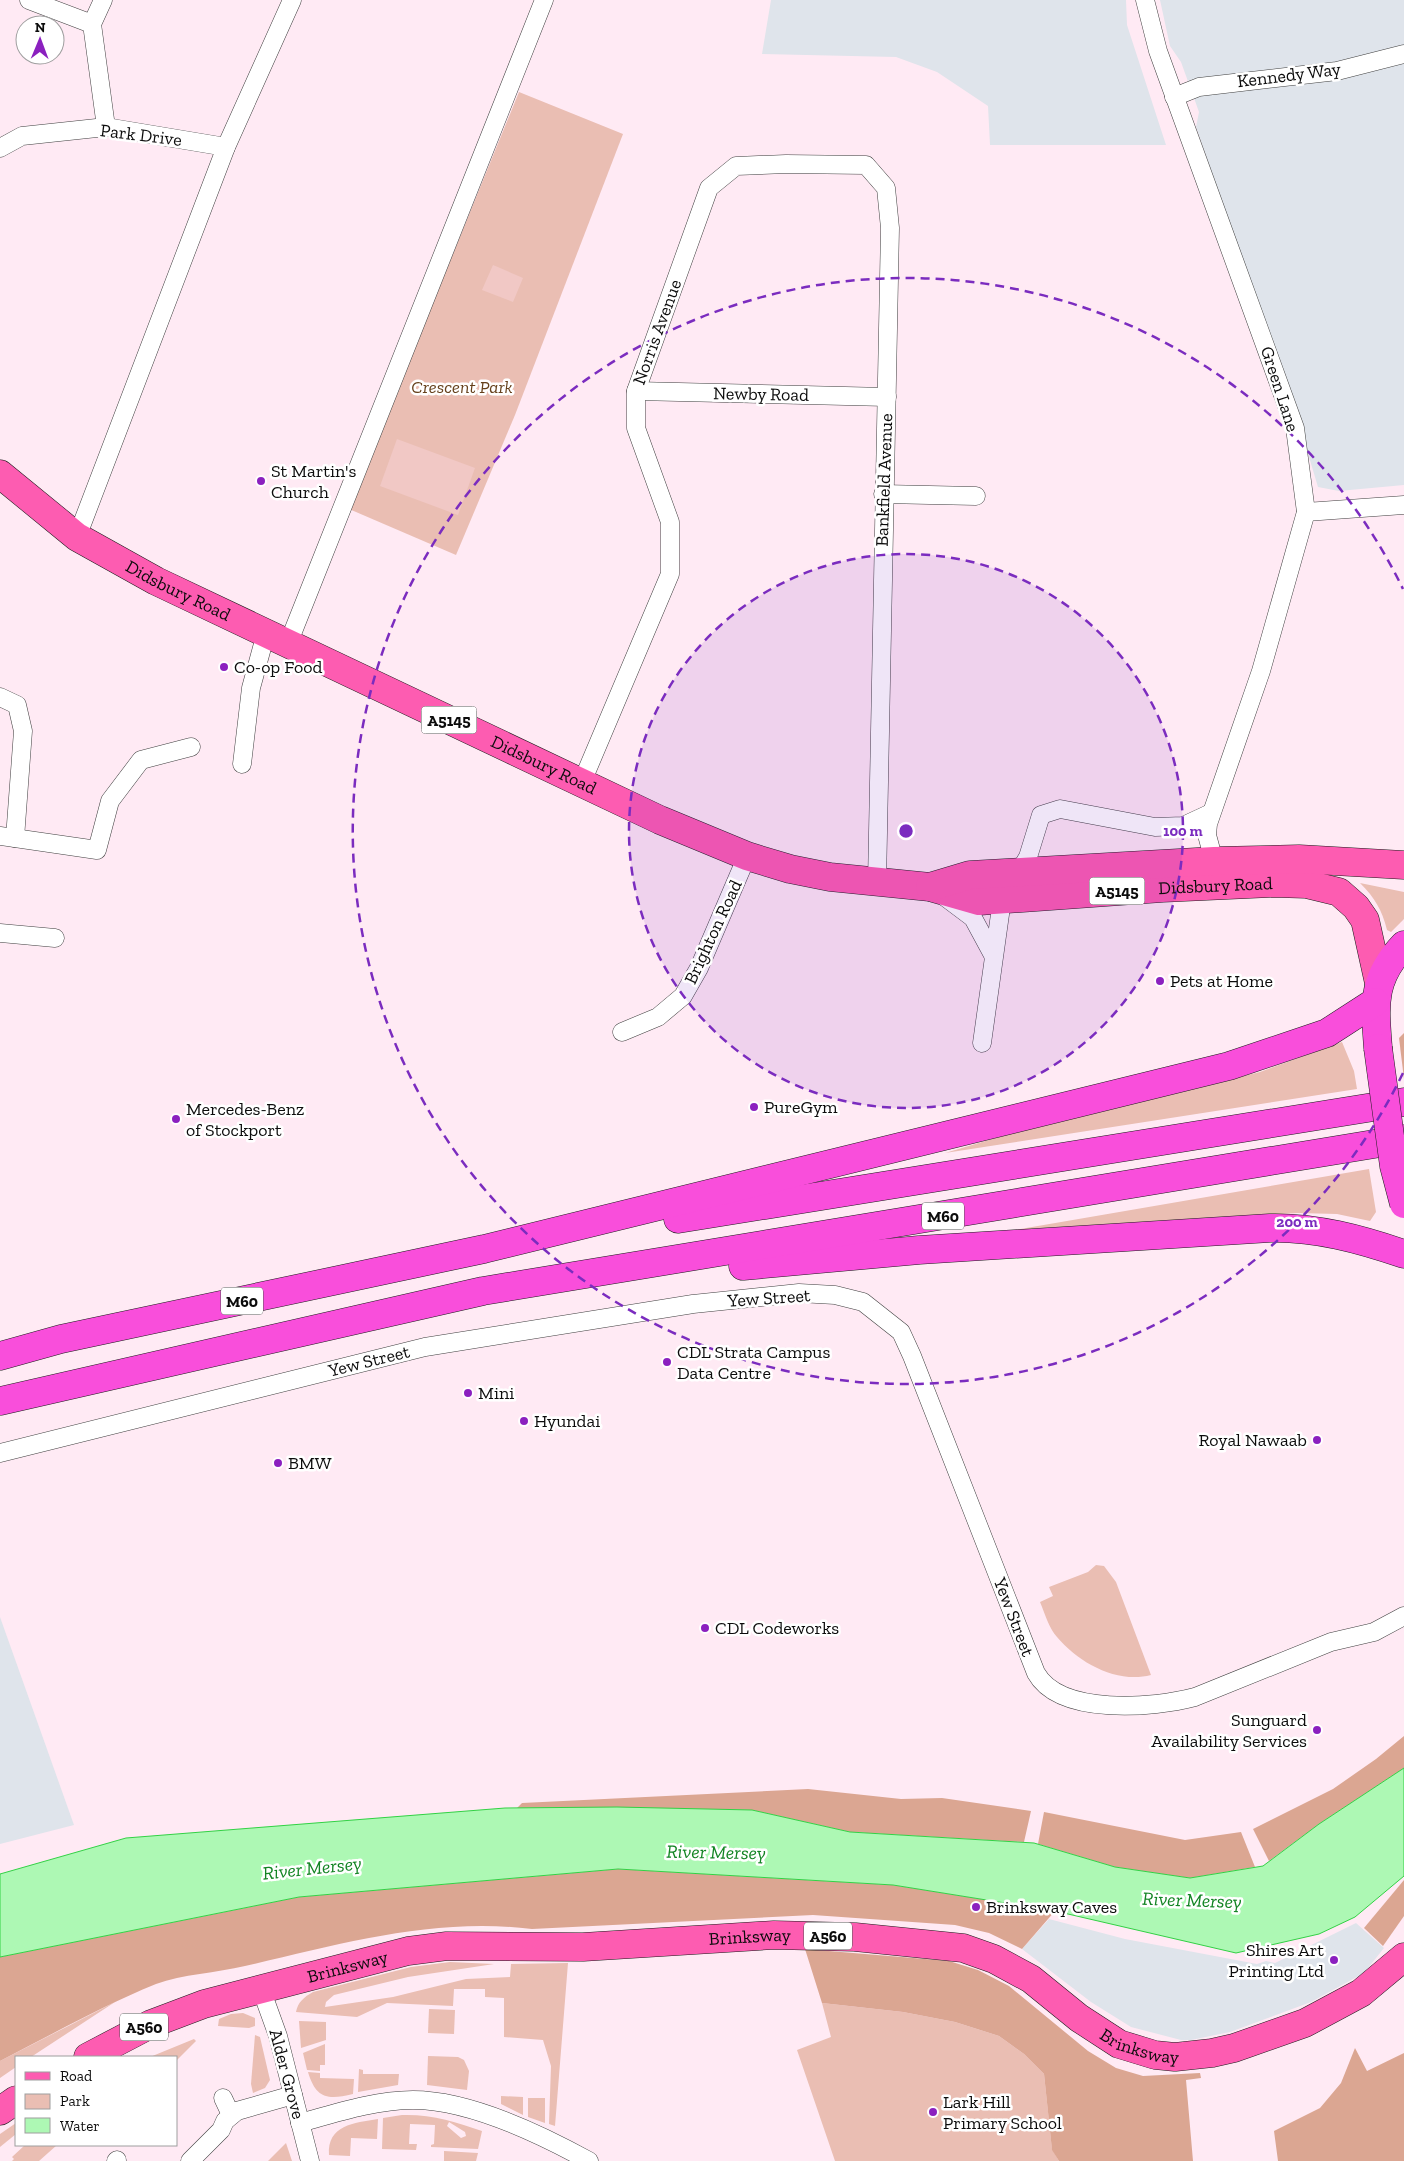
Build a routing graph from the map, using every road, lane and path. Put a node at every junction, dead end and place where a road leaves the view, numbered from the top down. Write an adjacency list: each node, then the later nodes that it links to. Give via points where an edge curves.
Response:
1 (29, 0): 6 (street)
2 (103, 0): 6 (street)
3 (292, 0): 11 (street)
4 (544, 0): 21 (street)
5 (1145, 0): 8 (street, Green Lane, via 1152,32)
6 (92, 24): 9 (street)
7 (1404, 54): 8 (street, Kennedy Way, via 1337,71 1199,87)
8 (1174, 96): 19 (street, Green Lane, via 1295,428)
9 (106, 128): 10 (street, Park Drive, via 22,136); 11 (street, Park Drive)
10 (0, 148)
11 (226, 148): 20 (street)
12 (786, 164): 13 (street, Norris Avenue, via 736,166 709,188); 14 (street, Bankfield Avenue, via 866,165 886,188 890,228)
13 (636, 392): 14 (street, Newby Road); 25 (street, Norris Avenue, via 636,428 670,522 670,574)
14 (886, 397): 16 (street, Bankfield Avenue)
15 (0, 474): 20 (main road, Didsbury Road / A5145)
16 (883, 494): 17 (street); 32 (street, Bankfield Avenue)
17 (976, 496)
18 (1404, 505): 19 (street)
19 (1306, 512): 26 (street, Green Lane, via 1261,671)
20 (77, 537): 21 (main road, Didsbury Road / A5145)
21 (277, 639): 24 (street, via 251,688); 25 (main road, Didsbury Road / A5145)
22 (0, 697): 27 (street, via 17,705 23,731)
23 (191, 748): 27 (street, via 141,760 110,801 97,850)
24 (242, 764)
25 (582, 782): 28 (main road, Didsbury Road / A5145, via 660,820)
26 (1211, 813): 29 (street, Green Lane, via 1207,834); 31 (street, via 1182,826 1156,828 1060,809 1050,810 1041,815 1028,857)
27 (7, 837)
28 (748, 856): 32 (main road, Didsbury Road / A5145, via 790,869); 40 (street, Brighton Road, via 687,990 658,1018)
29 (1214, 862): 30 (main road, Didsbury Road / A5145, via 1299,859); 31 (main road, Didsbury Road / A5145)
30 (1404, 865)
31 (1019, 872): 33 (main road, Didsbury Road / A5145, via 970,875); 34 (street)
32 (877, 883): 33 (main road, Didsbury Road / A5145)
33 (930, 887): 34 (main road, Didsbury Road / A5145, via 980,901); 38 (street, via 973,918)
34 (1002, 900): 38 (street); 39 (main road, Didsbury Road / A5145, via 1274,883 1306,884 1340,892 1365,920)
35 (0, 933): 36 (street)
36 (55, 938)
37 (1404, 946): 39 (highway, via 1396,954)
38 (993, 955): 41 (street)
39 (1377, 992): 44 (highway, bridge, via 1378,1048 1394,1166); 45 (highway, M60, via 1326,1033 1229,1066)
40 (622, 1032)
41 (982, 1044)
42 (1404, 1102): 45 (highway, M60)
43 (1404, 1139): 47 (highway, M60)
44 (1404, 1204)
45 (484, 1250): 48 (highway, M60, via 71,1337)
46 (1396, 1252): 47 (highway, M60, via 1360,1238 1295,1228 1270,1228 919,1250)
47 (482, 1291): 49 (highway, M60)
48 (0, 1356)
49 (0, 1401)
50 (0, 1453): 51 (street, Yew Street, via 425,1347 693,1304 799,1293 835,1295 863,1302 901,1332 1036,1673 1055,1693 1089,1702 1133,1707 1174,1702 1195,1697 1331,1642 1374,1632)
51 (1404, 1616)
52 (1404, 1957): 53 (main road, Brinksway / A560, via 1361,1993 1305,2023 1243,2046 1212,2054 1184,2056 1155,2055 1119,2044 1079,2018 1031,1979 994,1959 963,1948 917,1941 774,1935 583,1947 447,1946 408,1951)
53 (261, 1988): 54 (main road, Brinksway / A560, via 204,2004 151,2024); 55 (street, Alder Grove)
54 (90, 2056)
55 (294, 2095): 59 (street, via 246,2107); 60 (street, Alder Grove)
56 (223, 2098): 59 (street)
57 (15, 2101): 58 (main road)
58 (0, 2111)
59 (232, 2115): 61 (street)
60 (300, 2123): 62 (street, Alder Grove); 63 (street, via 394,2101 444,2101 490,2115)
61 (190, 2161)
62 (310, 2161)
63 (589, 2161)

